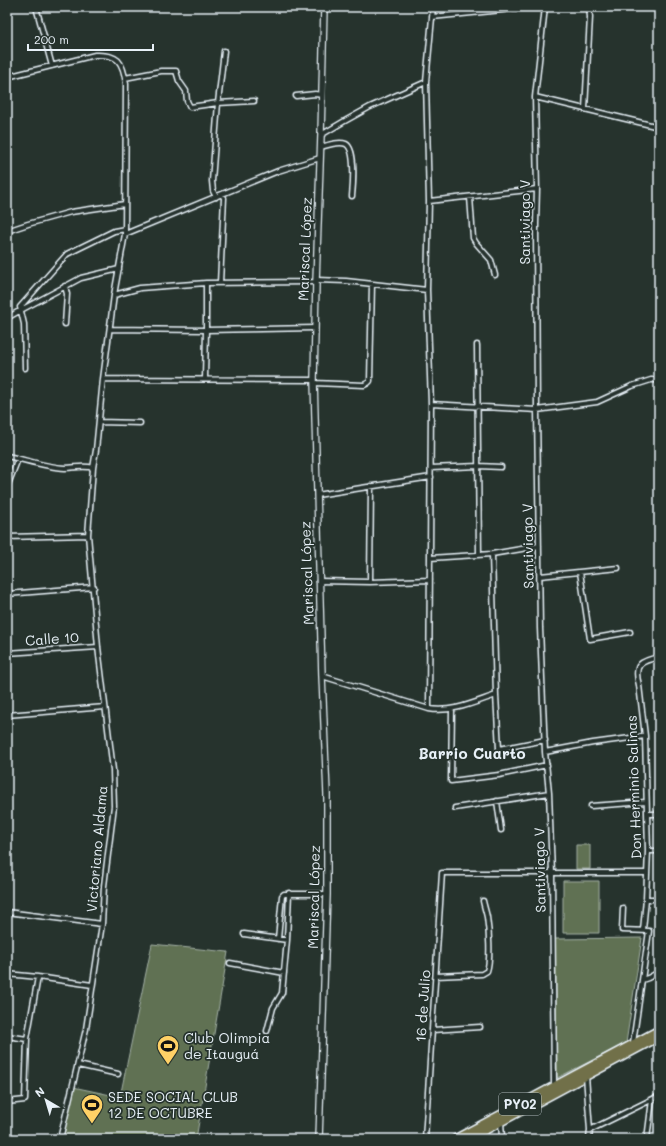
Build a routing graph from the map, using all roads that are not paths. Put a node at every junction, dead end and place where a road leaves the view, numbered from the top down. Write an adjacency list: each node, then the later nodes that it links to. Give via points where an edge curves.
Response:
1 (36, 7): 9 (street)
2 (324, 7): 13 (street, Mariscal López)
3 (433, 7): 7 (street)
4 (533, 7): 7 (street)
5 (545, 7): 15 (street, Santiviago V)
6 (589, 7): 18 (street)
7 (432, 17): 12 (street)
8 (224, 51): 17 (street)
9 (52, 66): 10 (street); 11 (street, via 95,55 114,56 122,67)
10 (7, 77)
11 (125, 78): 17 (street, via 176,71 186,91 190,107); 29 (street, Victoriano Aldama)
12 (426, 82): 20 (street, via 370,107); 28 (street)
13 (322, 95): 14 (street); 20 (street, Mariscal López)
14 (296, 96)
15 (535, 97): 18 (street); 23 (street, Santiviago V)
16 (254, 101): 17 (street)
17 (218, 103): 27 (street, via 212,181)
18 (585, 109): 19 (street)
19 (659, 127)
20 (321, 135): 21 (street, Mariscal López)
21 (321, 147): 22 (street, Mariscal López); 25 (street, via 343,144 350,148)
22 (320, 158): 24 (street, via 278,171); 35 (street, Mariscal López)
23 (537, 189): 26 (street); 56 (street, Santiviago V)
24 (222, 194): 27 (street); 37 (street, via 224,198)
25 (352, 196)
26 (470, 196): 28 (street); 34 (street, via 473,238 491,260)
27 (216, 197): 32 (street)
28 (429, 201): 40 (street)
29 (125, 204): 30 (street, Victoriano Aldama); 31 (street, via 71,212)
30 (125, 229): 32 (street, Victoriano Aldama); 42 (street, via 114,231 67,254 20,307)
31 (7, 231)
32 (125, 234): 33 (street, Victoriano Aldama)
33 (119, 269): 39 (street, via 81,278); 41 (street, Victoriano Aldama)
34 (495, 275)
35 (316, 281): 37 (street); 38 (street); 45 (street, Mariscal López)
36 (206, 283): 37 (street); 41 (street, via 140,288); 47 (street)
37 (220, 283)
38 (372, 284): 40 (street); 53 (street, via 370,381 364,385)
39 (65, 286): 42 (street); 44 (street)
40 (427, 290): 54 (street)
41 (114, 294): 46 (street, Victoriano Aldama)
42 (21, 310): 43 (street); 49 (street, via 24,324)
43 (7, 318)
44 (65, 324)
45 (315, 328): 47 (street); 53 (street, Mariscal López)
46 (110, 329): 47 (street); 51 (street, Victoriano Aldama)
47 (206, 330): 50 (street)
48 (477, 345): 55 (street)
49 (25, 368)
50 (205, 378): 51 (street); 53 (street)
51 (103, 379): 57 (street, Victoriano Aldama)
52 (659, 380): 56 (street, via 632,386 597,402)
53 (314, 381): 68 (street, Mariscal López)
54 (431, 404): 55 (street); 64 (street)
55 (477, 407): 56 (street); 61 (street)
56 (537, 410): 71 (street, Santiviago V)
57 (99, 422): 58 (street); 63 (street, Victoriano Aldama)
58 (140, 423)
59 (7, 456): 60 (street)
60 (18, 459): 63 (street, via 55,467); 67 (street)
61 (478, 466): 62 (street); 64 (street); 73 (street)
62 (501, 467)
63 (93, 468): 69 (street, Victoriano Aldama)
64 (430, 468): 65 (street)
65 (430, 476): 66 (street); 74 (street)
66 (371, 486): 68 (street); 80 (street)
67 (7, 487)
68 (317, 495): 79 (street, Mariscal López)
69 (88, 535): 70 (street); 81 (street, Victoriano Aldama)
70 (7, 537)
71 (539, 546): 72 (street); 77 (street, Santiviago V)
72 (492, 554): 73 (street); 88 (street)
73 (479, 555): 74 (street)
74 (430, 558): 78 (street)
75 (618, 568): 76 (street)
76 (580, 572): 77 (street); 83 (street, via 590,639)
77 (540, 576): 94 (street, Santiviago V)
78 (430, 580): 80 (street); 90 (street)
79 (319, 581): 80 (street); 87 (street, Mariscal López)
80 (370, 582)
81 (94, 587): 82 (street); 84 (street, Victoriano Aldama)
82 (7, 594)
83 (630, 632)
84 (98, 648): 85 (street, Calle 10); 89 (street, Victoriano Aldama)
85 (7, 653)
86 (659, 657): 93 (street, Don Herminio Salinas, via 646,660 640,664 637,671)
87 (322, 676): 90 (street); 110 (street, Mariscal López, via 327,794)
88 (496, 695): 91 (street); 94 (street, via 499,749)
89 (105, 706): 92 (street); 116 (street, Victoriano Aldama, via 113,770 114,806)
90 (429, 709): 91 (street)
91 (452, 709): 96 (street, via 451,780 495,776)
92 (7, 715)
93 (645, 736): 95 (street); 99 (street, Don Herminio Salinas)
94 (545, 740): 95 (street, Santiviago V)
95 (546, 752): 96 (street, Santiviago V)
96 (547, 765): 97 (street, Santiviago V)
97 (549, 793): 98 (street); 107 (street, Santiviago V)
98 (497, 801): 101 (street); 104 (street)
99 (646, 802): 100 (street); 102 (street, Don Herminio Salinas)
100 (591, 806)
101 (455, 808)
102 (647, 814): 103 (street); 105 (street, Don Herminio Salinas)
103 (659, 814)
104 (501, 830)
105 (648, 851): 106 (street); 108 (street, Don Herminio Salinas)
106 (659, 851)
107 (552, 873): 108 (street); 125 (street, 16 de Julio, via 442,874); 140 (street, Santiviago V)
108 (647, 873): 111 (street, Don Herminio Salinas)
109 (289, 893): 110 (street); 119 (street, via 282,896); 120 (street)
110 (327, 894): 147 (street, Mariscal López)
111 (646, 899): 112 (street); 117 (street, Don Herminio Salinas)
112 (659, 899)
113 (483, 901): 125 (street, via 488,932 487,971 482,974)
114 (623, 908): 117 (street, via 622,930)
115 (7, 912): 116 (street)
116 (102, 924): 128 (street, Victoriano Aldama)
117 (643, 930): 127 (street, Don Herminio Salinas, via 648,931)
118 (244, 934): 119 (street)
119 (278, 939): 120 (street)
120 (287, 940): 123 (street)
121 (230, 963): 123 (street)
122 (659, 972): 127 (street)
123 (284, 973): 132 (street, via 282,993 273,1008)
124 (7, 974): 126 (street)
125 (436, 976): 130 (street, 16 de Julio)
126 (38, 977): 128 (street); 135 (street)
127 (642, 980): 136 (street)
128 (92, 986): 137 (street, Victoriano Aldama)
129 (480, 1027): 130 (street)
130 (432, 1030): 148 (street, 16 de Julio)
131 (659, 1030): 136 (highway, PY02)
132 (268, 1031)
133 (7, 1036): 135 (street)
134 (659, 1037): 139 (highway, PY02)
135 (27, 1039): 143 (street, via 25,1100)
136 (633, 1043): 140 (highway, PY02)
137 (78, 1064): 138 (street); 146 (street, Victoriano Aldama)
138 (118, 1074)
139 (586, 1076): 144 (highway, PY02); 145 (street)
140 (554, 1086): 149 (highway, PY02)
141 (659, 1096): 142 (street)
142 (652, 1100): 145 (street); 153 (street)
143 (7, 1102)
144 (501, 1122): 150 (highway, PY02); 151 (street)
145 (590, 1130): 152 (street)
146 (60, 1139)
147 (319, 1139)
148 (425, 1139)
149 (454, 1139)
150 (468, 1139)
151 (502, 1139)
152 (589, 1139)
153 (647, 1139)

